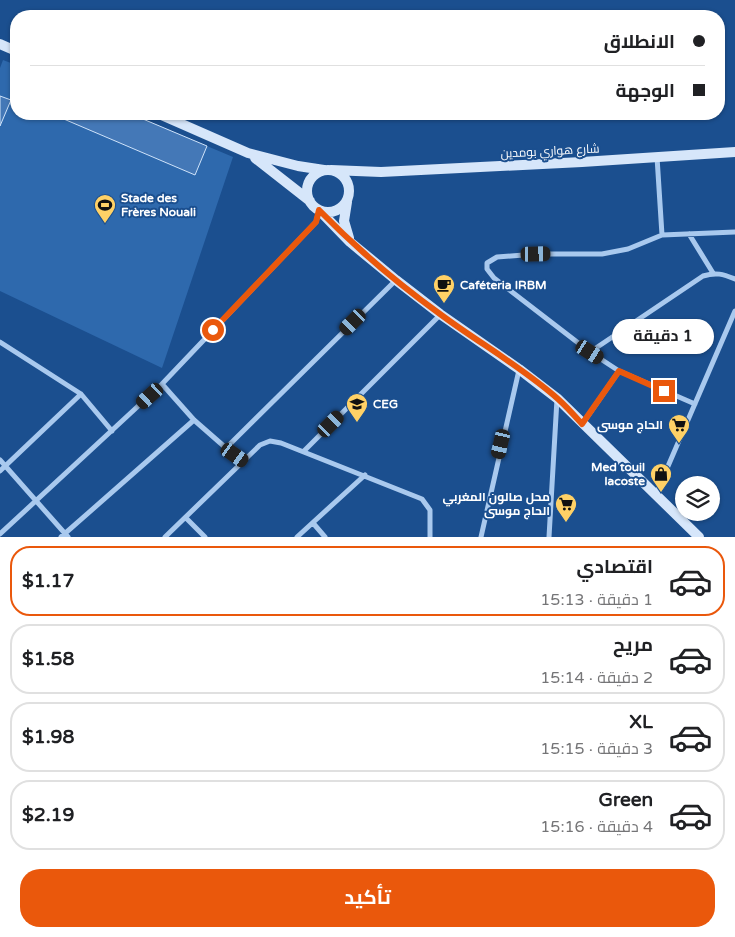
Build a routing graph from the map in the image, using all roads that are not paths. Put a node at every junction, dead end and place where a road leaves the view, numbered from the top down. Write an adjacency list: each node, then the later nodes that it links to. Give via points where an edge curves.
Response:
1 (173, 120): 3 (street)
2 (735, 152): 4 (street, شارع هواري بومدين)
3 (248, 153): 5 (street, شارع هواري بومدين); 8 (street)
4 (657, 158): 6 (street, شارع هواري بومدين); 12 (street)
5 (327, 170): 6 (street, شارع هواري بومدين); 7 (street, via 342,174); 8 (street, via 318,172 309,182 307,194)
6 (366, 172): 7 (street, via 356,179)
7 (348, 195): 9 (street, via 344,205 332,211); 13 (street, via 344,221)
8 (310, 201): 9 (street)
9 (319, 210): 13 (street); 23 (street, via 316,222)
10 (735, 232): 11 (street)
11 (689, 234): 12 (street); 14 (street)
12 (662, 235): 20 (street, via 628,249 602,254 497,257 487,264 494,278)
13 (350, 242): 16 (street)
14 (713, 273): 15 (street); 20 (street, via 703,276)
15 (735, 279)
16 (396, 280): 18 (street); 30 (street)
17 (735, 311): 26 (street)
18 (440, 314): 21 (street); 31 (street)
19 (0, 342): 24 (street)
20 (590, 352): 22 (street)
21 (519, 369): 25 (street); 48 (street)
22 (619, 371): 26 (street); 28 (street)
23 (162, 384): 27 (street); 29 (street)
24 (81, 394): 29 (street); 34 (street)
25 (558, 398): 28 (street); 49 (street)
26 (695, 404): 37 (street)
27 (194, 420): 30 (street); 42 (street)
28 (582, 424): 37 (street)
29 (112, 431): 38 (street)
30 (226, 448): 33 (street)
31 (304, 451): 33 (street, via 270,441 260,445); 36 (street)
32 (0, 460): 34 (street)
33 (244, 461): 39 (street)
34 (5, 467): 35 (street); 38 (street)
35 (0, 471)
36 (365, 475): 40 (street); 47 (street, via 422,499 430,510)
37 (656, 495): 50 (street)
38 (36, 500): 41 (street); 42 (street)
39 (186, 518): 43 (street); 44 (street)
40 (313, 522): 45 (street); 46 (street)
41 (0, 534)
42 (65, 536)
43 (165, 537)
44 (205, 537)
45 (298, 537)
46 (325, 537)
47 (430, 537)
48 (481, 537)
49 (549, 537)
50 (699, 537)

